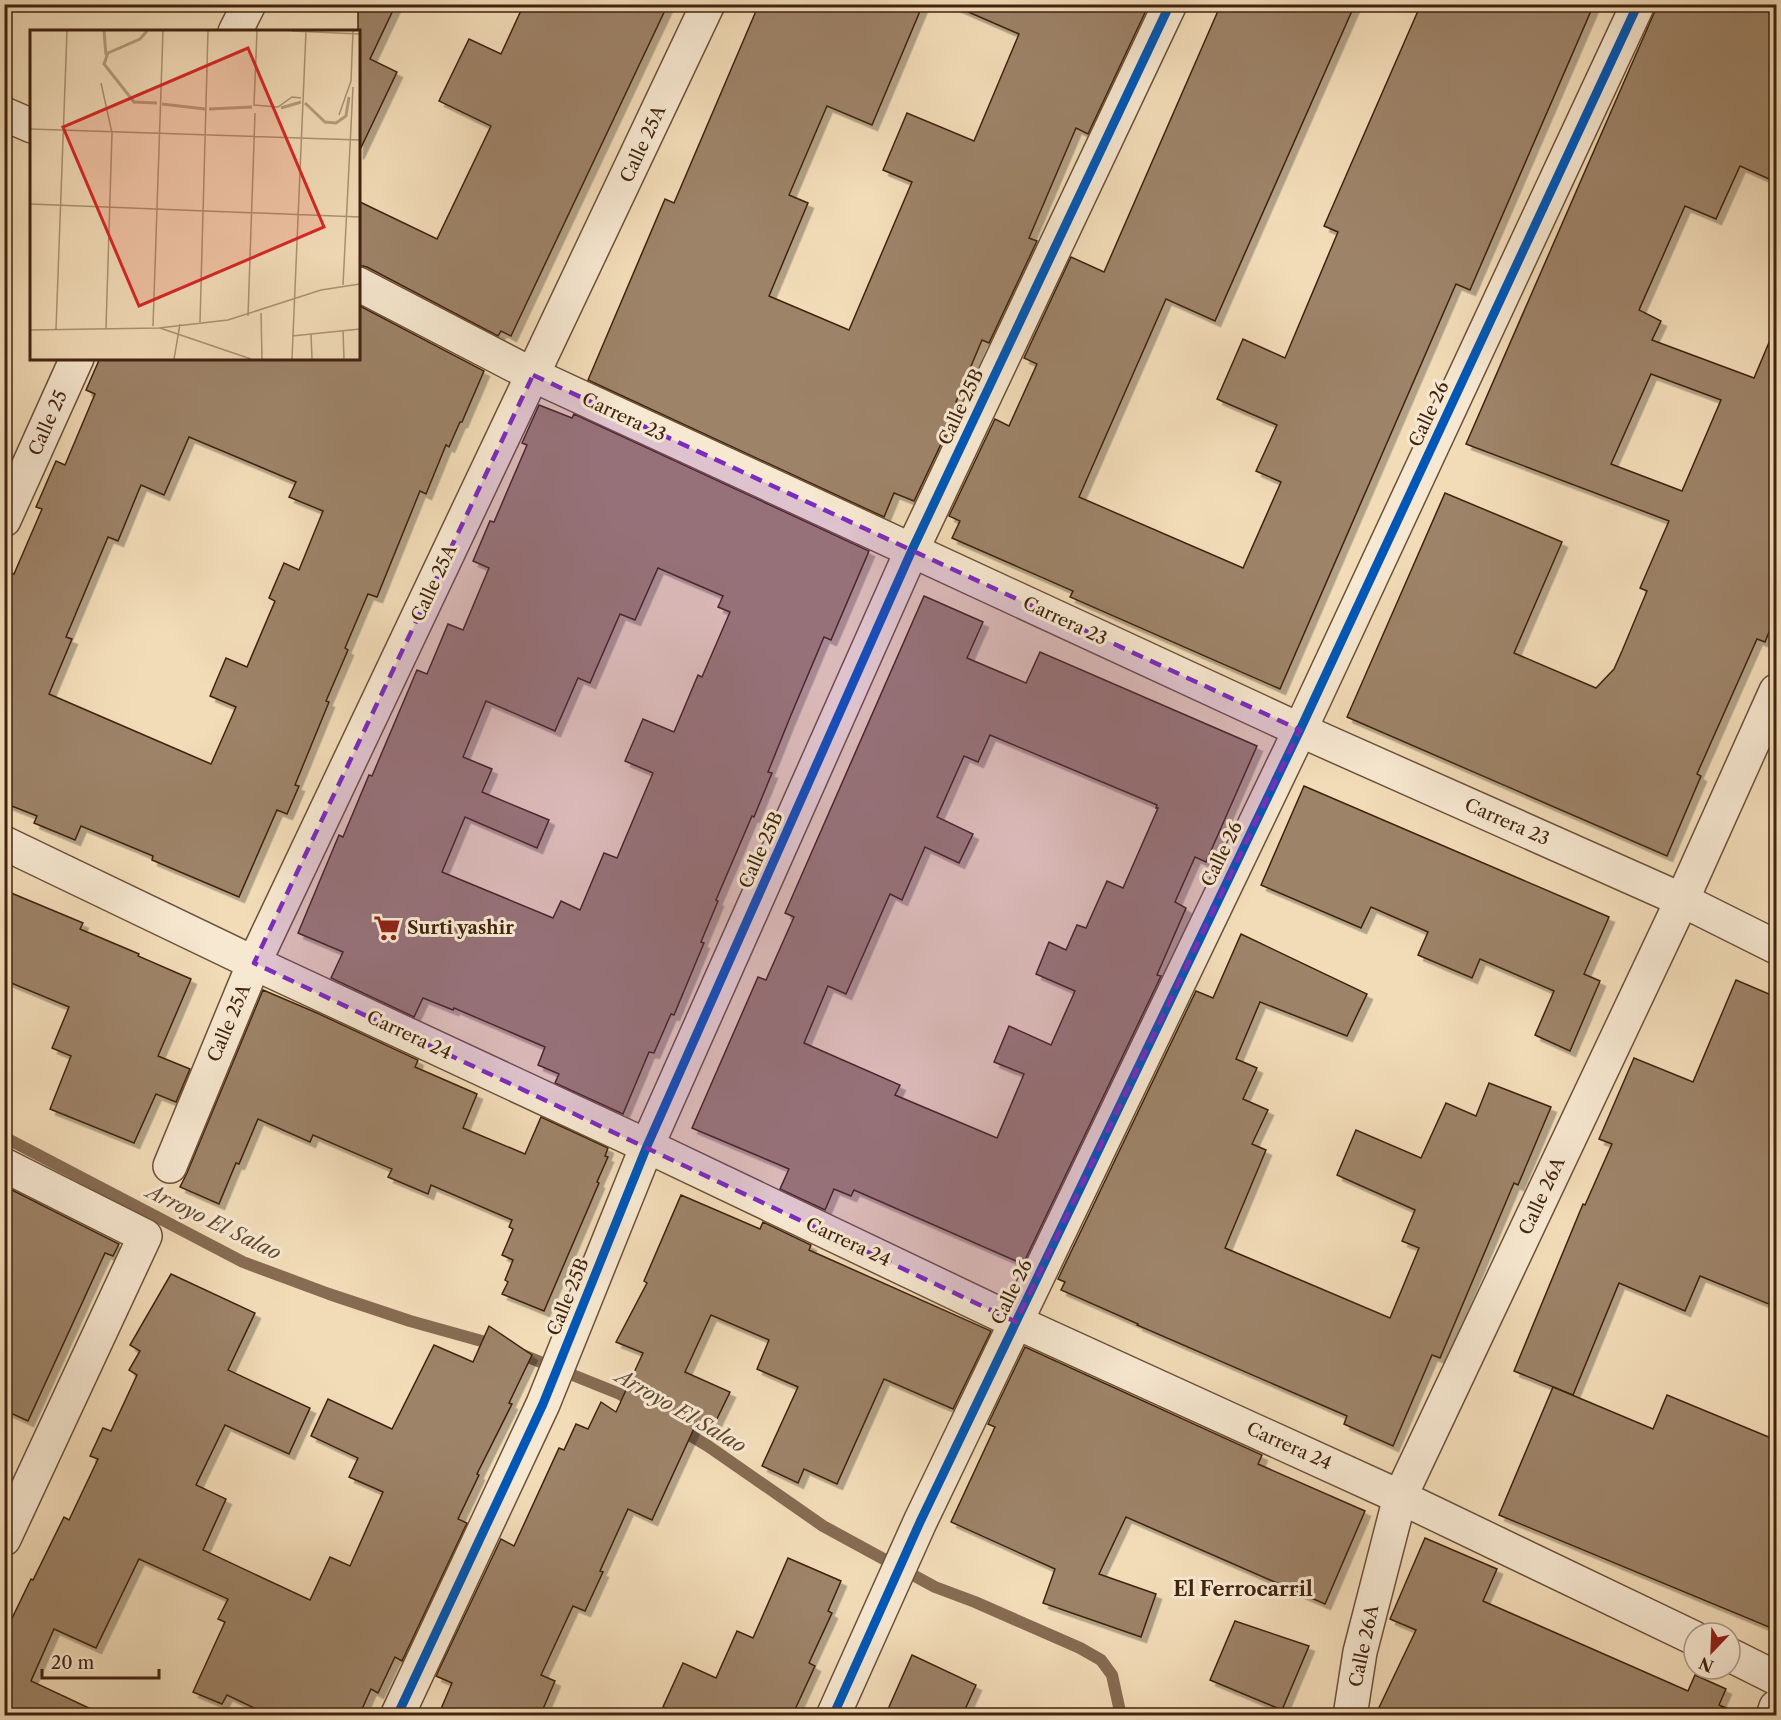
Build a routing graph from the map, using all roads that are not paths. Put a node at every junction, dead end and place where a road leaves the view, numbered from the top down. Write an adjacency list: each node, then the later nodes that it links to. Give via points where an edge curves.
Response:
1 (249, 4): 5 (street)
2 (708, 4): 10 (street, Calle 25A)
3 (1170, 4): 12 (street, Calle 25B)
4 (1638, 4): 14 (street, Calle 26)
5 (236, 30)
6 (4, 114): 7 (street)
7 (30, 125)
8 (360, 286): 10 (street, Carrera 23)
9 (76, 360): 11 (street, Calle 25)
10 (533, 375): 12 (street, Carrera 23); 18 (street, Calle 25A)
11 (4, 520)
12 (912, 550): 14 (street, Carrera 23); 19 (street, Calle 25B)
13 (1776, 691): 16 (street, Calle 26A)
14 (1300, 730): 16 (street, Carrera 23); 22 (street, Calle 26)
15 (4, 843): 18 (street, Carrera 24)
16 (1682, 900): 17 (street, Carrera 23); 23 (street, Calle 26A)
17 (1776, 947)
18 (254, 963): 19 (street, Carrera 24); 21 (street, Calle 25A)
19 (647, 1146): 22 (street, Carrera 24); 29 (street, Calle 25B, via 543,1404)
20 (4, 1165): 24 (street, via 145,1235)
21 (170, 1166)
22 (1016, 1322): 23 (street, Carrera 24); 30 (street, Calle 26)
23 (1400, 1497): 25 (street, Carrera 24); 31 (street, Calle 26A, via 1360,1652)
24 (4, 1539)
25 (1682, 1632)
26 (1742, 1661): 27 (street)
27 (1776, 1678)
28 (1776, 1707): 32 (street)
29 (397, 1716)
30 (833, 1716)
31 (1350, 1716)
32 (1773, 1716)

